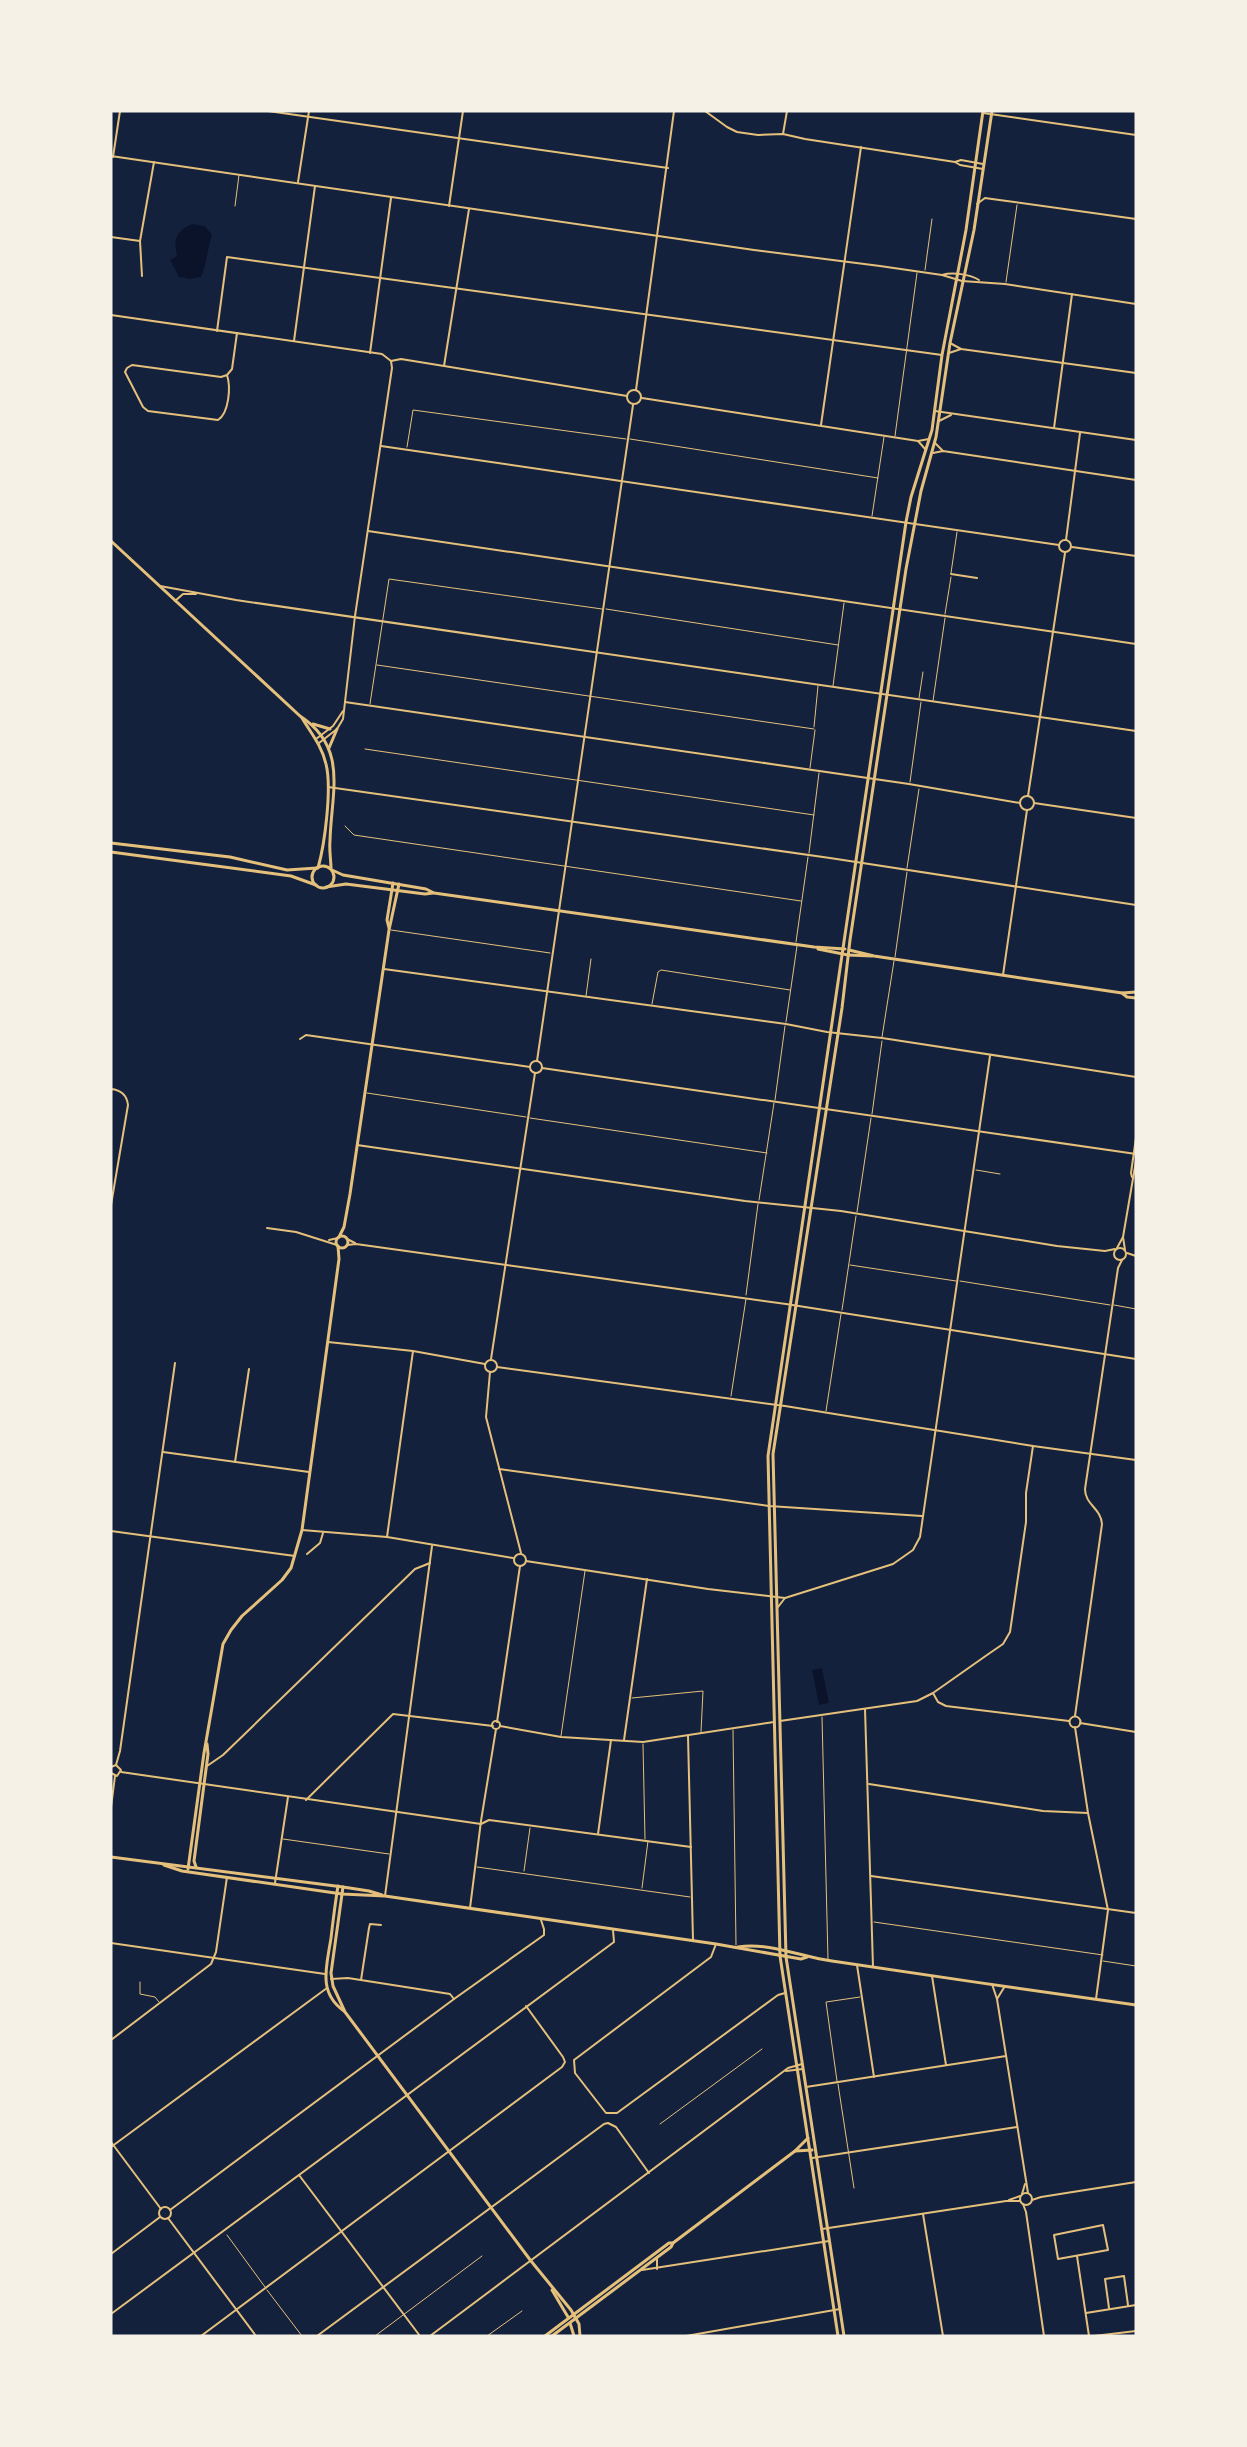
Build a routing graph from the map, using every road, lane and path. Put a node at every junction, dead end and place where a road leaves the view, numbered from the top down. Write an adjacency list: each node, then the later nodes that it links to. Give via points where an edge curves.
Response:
1 (120, 111): 15 (street)
2 (268, 111): 10 (street)
3 (309, 111): 10 (street)
4 (463, 111): 13 (street)
5 (674, 111): 20 (street)
6 (705, 111): 11 (street, via 737,132)
7 (787, 111): 11 (street)
8 (983, 112): 9 (street); 18 (main road)
9 (991, 113): 12 (street); 19 (main road)
10 (309, 117): 13 (street); 23 (street)
11 (783, 134): 14 (street)
12 (1136, 135)
13 (459, 138): 20 (street); 29 (street)
14 (861, 147): 17 (street); 36 (street)
15 (112, 157): 16 (street)
16 (154, 162): 22 (street); 35 (street)
17 (955, 162): 18 (street); 21 (street)
18 (975, 162): 19 (street); 21 (main road)
19 (983, 166): 21 (street); 27 (main road)
20 (668, 168): 33 (street)
21 (974, 168): 40 (main road)
22 (239, 174): 23 (street); 28 (lane)
23 (298, 183): 24 (street)
24 (315, 186): 25 (street); 37 (street)
25 (392, 198): 29 (street); 44 (street)
26 (1017, 202): 27 (street, via 985,198); 32 (street); 48 (lane)
27 (978, 204): 42 (main road)
28 (235, 206)
29 (449, 206): 30 (street)
30 (469, 209): 33 (street); 49 (street)
31 (932, 219): 39 (lane)
32 (1136, 219)
33 (658, 235): 36 (street); 53 (street)
34 (111, 237): 35 (street)
35 (140, 241): 43 (street)
36 (845, 261): 38 (street); 56 (street)
37 (304, 266): 44 (street); 54 (street, via 226,256); 57 (street)
38 (918, 271): 39 (street); 60 (lane)
39 (924, 272): 41 (street)
40 (958, 274): 41 (street); 42 (street); 45 (main road)
41 (942, 275): 45 (street)
42 (963, 275): 46 (main road); 47 (street)
43 (142, 276)
44 (379, 278): 49 (street); 61 (street)
45 (956, 280): 46 (street); 63 (main road)
46 (962, 281): 47 (street); 58 (main road)
47 (980, 281): 48 (street)
48 (1005, 284): 50 (street)
49 (456, 288): 53 (street); 66 (street)
50 (1072, 294): 51 (street); 65 (street)
51 (1136, 304)
52 (111, 315): 54 (street)
53 (647, 315): 56 (street); 69 (street)
54 (217, 331): 55 (street)
55 (237, 333): 57 (street); 68 (street, via 232,369)
56 (834, 340): 60 (street); 77 (street)
57 (294, 342): 61 (street)
58 (950, 343): 59 (street); 62 (main road)
59 (961, 349): 62 (street); 65 (street)
60 (906, 350): 63 (street); 81 (lane)
61 (370, 353): 64 (street, via 382,354)
62 (949, 353): 74 (main road)
63 (942, 355): 73 (main road)
64 (391, 361): 66 (street); 87 (street)
65 (1063, 363): 67 (street); 78 (street)
66 (444, 366): 70 (street)
67 (1136, 373)
68 (227, 375): 68 (street, via 225,412 218,420 148,411 142,407 125,372 132,365)
69 (636, 390): 70 (street); 71 (street)
70 (627, 396): 72 (street)
71 (642, 398): 72 (street); 77 (street)
72 (633, 405): 83 (street)
73 (935, 411): 74 (street); 82 (main road)
74 (941, 411): 75 (street); 76 (main road)
75 (954, 415): 76 (street); 78 (street)
76 (939, 421): 86 (main road)
77 (821, 425): 80 (street)
78 (1054, 428): 79 (street)
79 (1080, 432): 84 (street); 92 (street)
80 (884, 436): 81 (street); 93 (lane)
81 (894, 438): 85 (street)
82 (930, 438): 85 (street); 89 (main road)
83 (629, 439): 88 (lane, via 412,410); 93 (lane); 95 (street)
84 (1136, 440)
85 (918, 441): 89 (street)
86 (935, 444): 90 (street); 91 (main road)
87 (381, 446): 88 (street); 100 (street)
88 (407, 449): 95 (street)
89 (927, 451): 97 (main road)
90 (943, 451): 91 (street); 92 (street)
91 (933, 453): 98 (main road)
92 (1077, 471): 94 (street); 101 (street)
93 (878, 478): 96 (lane)
94 (1136, 480)
95 (622, 482): 96 (street); 107 (street)
96 (872, 518): 97 (street)
97 (906, 522): 98 (street); 114 (main road)
98 (914, 524): 99 (street); 115 (main road)
99 (957, 530): 103 (street); 108 (lane)
100 (368, 531): 107 (street); 117 (street)
101 (1066, 540): 103 (street); 104 (street)
102 (111, 541): 110 (main road)
103 (1059, 545): 105 (street)
104 (1072, 546): 105 (street); 106 (street)
105 (1065, 553): 120 (street)
106 (1136, 556)
107 (610, 567): 113 (street); 116 (street)
108 (951, 574): 109 (street); 118 (lane)
109 (977, 578)
110 (158, 586): 111 (street); 112 (main road)
111 (202, 594): 112 (street, via 186,593); 117 (street)
112 (175, 601): 136 (main road)
113 (844, 602): 114 (street); 122 (lane)
114 (895, 607): 115 (street); 128 (main road)
115 (900, 608): 118 (street); 129 (main road)
116 (604, 609): 119 (lane, via 389,579); 122 (lane); 123 (street)
117 (355, 616): 119 (street); 132 (street)
118 (945, 616): 120 (street); 133 (lane)
119 (383, 620): 123 (street); 124 (lane)
120 (1052, 632): 121 (street); 137 (street)
121 (1136, 644)
122 (838, 645): 127 (lane)
123 (598, 652): 126 (street); 130 (street)
124 (376, 664): 130 (lane); 134 (lane)
125 (923, 672): 131 (lane)
126 (819, 685): 127 (street); 141 (lane)
127 (832, 687): 128 (street)
128 (881, 693): 129 (street); 150 (main road)
129 (886, 693): 131 (street); 151 (main road)
130 (591, 696): 141 (lane); 144 (street)
131 (920, 700): 133 (street); 153 (lane)
132 (345, 702): 134 (street); 135 (street)
133 (933, 702): 137 (street)
134 (370, 706): 144 (street)
135 (344, 708): 139 (street); 140 (street)
136 (300, 716): 138 (main road); 145 (main road)
137 (1040, 717): 142 (street); 157 (street)
138 (312, 723): 139 (main road); 143 (main road)
139 (330, 729): 143 (street)
140 (337, 729): 143 (street); 147 (main road)
141 (814, 729): 148 (lane)
142 (1136, 731)
143 (323, 737): 145 (street); 147 (main road)
144 (585, 737): 148 (street); 152 (street)
145 (317, 741): 154 (main road, via 327,765)
146 (364, 749): 152 (lane)
147 (329, 750): 156 (main road)
148 (810, 770): 149 (street)
149 (819, 771): 150 (street); 161 (lane)
150 (869, 778): 151 (street); 170 (main road)
151 (876, 779): 153 (street); 171 (main road)
152 (579, 781): 161 (lane); 163 (street)
153 (909, 784): 155 (street)
154 (328, 787): 156 (street); 173 (main road, via 324,841)
155 (919, 787): 158 (street); 175 (lane)
156 (335, 788): 163 (street); 174 (main road, via 330,840)
157 (1028, 796): 158 (street); 159 (street)
158 (1020, 803): 160 (street)
159 (1034, 803): 160 (street); 162 (street)
160 (1027, 810): 180 (street)
161 (814, 815): 168 (lane)
162 (1136, 818)
163 (573, 820): 168 (street); 172 (street)
164 (345, 826): 172 (lane, via 354,835)
165 (111, 843): 167 (main road)
166 (111, 852): 169 (main road)
167 (197, 853): 169 (main road); 173 (main road, via 287,870)
168 (809, 855): 170 (street); 184 (lane)
169 (203, 863): 178 (main road, via 291,876)
170 (857, 863): 171 (street); 190 (main road)
171 (863, 864): 175 (street); 191 (main road)
172 (566, 866): 184 (lane); 186 (street)
173 (317, 868): 174 (main road); 178 (main road, via 313,876)
174 (332, 869): 176 (main road); 179 (main road, via 334,880)
175 (907, 870): 180 (street); 194 (lane)
176 (393, 883): 177 (main road); 181 (main road)
177 (399, 884): 182 (main road); 183 (main road)
178 (316, 885): 179 (main road)
179 (326, 887): 181 (main road, via 346,884)
180 (1015, 888): 185 (street); 196 (street)
181 (392, 890): 182 (main road); 187 (main road)
182 (398, 891): 183 (main road); 187 (main road)
183 (434, 893): 186 (main road)
184 (801, 901): 188 (lane)
185 (1136, 905)
186 (559, 911): 188 (main road); 192 (street)
187 (389, 930): 192 (lane); 195 (main road)
188 (796, 944): 189 (main road); 197 (lane)
189 (814, 947): 190 (main road); 191 (main road)
190 (844, 949): 191 (main road)
191 (847, 953): 194 (main road); 205 (main road); 206 (main road)
192 (554, 954): 198 (street)
193 (591, 959): 201 (lane)
194 (895, 959): 196 (main road); 207 (lane)
195 (384, 969): 198 (street); 209 (main road)
196 (1003, 975): 200 (main road)
197 (791, 990): 203 (lane, via 661,970); 204 (lane)
198 (548, 991): 201 (street); 211 (street)
199 (1136, 992): 200 (main road)
200 (1122, 993): 202 (main road)
201 (586, 996): 203 (street)
202 (1136, 998)
203 (652, 1006): 204 (street)
204 (786, 1024): 206 (street); 218 (lane)
205 (837, 1032): 206 (street); 207 (street); 220 (main road)
206 (831, 1033): 219 (main road)
207 (882, 1038): 210 (street); 221 (lane)
208 (300, 1039): 209 (street, via 306,1035)
209 (372, 1045): 212 (street); 217 (main road)
210 (990, 1056): 215 (street); 223 (street)
211 (537, 1061): 212 (street); 213 (street)
212 (530, 1067): 214 (street)
213 (542, 1068): 214 (street); 218 (street)
214 (536, 1073): 222 (street)
215 (1136, 1077)
216 (111, 1089): 234 (street, via 122,1093 128,1106)
217 (365, 1093): 222 (lane); 225 (main road)
218 (774, 1102): 219 (street); 226 (lane)
219 (820, 1108): 220 (street); 235 (main road)
220 (826, 1108): 221 (street); 236 (main road)
221 (872, 1114): 223 (street); 237 (lane)
222 (528, 1118): 226 (lane); 229 (street)
223 (980, 1131): 227 (street); 230 (street)
224 (1136, 1138): 227 (street)
225 (357, 1145): 229 (street); 238 (main road)
226 (767, 1153): 233 (lane)
227 (1135, 1154): 232 (street)
228 (1136, 1161): 232 (street)
229 (520, 1169): 233 (street); 257 (street)
230 (974, 1170): 231 (lane); 240 (street)
231 (1000, 1174)
232 (1132, 1177): 241 (street)
233 (758, 1202): 235 (street); 260 (lane)
234 (111, 1205)
235 (806, 1207): 236 (street); 261 (main road)
236 (812, 1207): 237 (street); 263 (main road)
237 (857, 1214): 240 (street); 256 (lane)
238 (344, 1227): 242 (main road); 243 (main road)
239 (267, 1228): 244 (street)
240 (964, 1232): 249 (street); 259 (street)
241 (1123, 1237): 248 (street); 250 (street)
242 (338, 1238): 243 (main road); 244 (street); 246 (main road)
243 (346, 1238): 245 (street); 247 (main road)
244 (326, 1240): 246 (street)
245 (356, 1244): 247 (street); 257 (street)
246 (338, 1246): 247 (main road); 254 (main road)
247 (346, 1246): 254 (main road)
248 (1116, 1249): 249 (street); 250 (street); 252 (street)
249 (1106, 1251): 252 (street)
250 (1126, 1251): 251 (street); 253 (street)
251 (1136, 1256): 253 (street)
252 (1114, 1257): 255 (street); 258 (street)
253 (1126, 1257): 255 (street)
254 (339, 1259): 267 (main road)
255 (1122, 1260): 258 (street)
256 (848, 1265): 259 (lane); 265 (lane)
257 (506, 1266): 260 (street); 270 (street)
258 (1118, 1268): 262 (street)
259 (957, 1281): 262 (lane); 266 (street)
260 (746, 1299): 261 (street); 277 (lane)
261 (791, 1305): 263 (street); 278 (main road)
262 (1113, 1305): 264 (lane); 269 (street)
263 (797, 1306): 265 (street); 279 (main road)
264 (1136, 1309)
265 (841, 1313): 266 (street); 280 (lane)
266 (950, 1330): 269 (street); 281 (street)
267 (327, 1342): 268 (street); 288 (main road)
268 (412, 1351): 273 (street); 296 (street)
269 (1106, 1355): 271 (street); 284 (street)
270 (492, 1359): 273 (street); 274 (street)
271 (1136, 1359)
272 (175, 1363): 283 (street)
273 (485, 1364): 276 (street)
274 (497, 1367): 276 (street); 277 (street)
275 (249, 1369): 286 (street)
276 (490, 1372): 287 (street, via 486,1417)
277 (730, 1398): 278 (street)
278 (775, 1405): 279 (street); 289 (main road, via 768,1456)
279 (780, 1406): 280 (street); 290 (main road, via 773,1454)
280 (826, 1412): 281 (street)
281 (935, 1430): 282 (street); 291 (street)
282 (1032, 1446): 284 (street); 311 (street, via 1010,1632 1003,1644)
283 (162, 1452): 286 (street); 295 (street)
284 (1091, 1454): 285 (street); 316 (street, via 1085,1495 1102,1524)
285 (1136, 1460)
286 (235, 1461): 288 (street)
287 (499, 1469): 289 (street); 298 (street)
288 (309, 1472): 292 (main road)
289 (769, 1506): 290 (street); 307 (main road)
290 (774, 1506): 291 (street); 308 (main road)
291 (922, 1516): 309 (street, via 918,1544 907,1556)
292 (302, 1530): 294 (street); 300 (main road)
293 (111, 1531): 295 (street)
294 (323, 1533): 296 (street); 299 (street, via 320,1542)
295 (150, 1536): 300 (street); 337 (street)
296 (387, 1537): 297 (street)
297 (432, 1545): 301 (street); 303 (street)
298 (521, 1553): 301 (street); 302 (street)
299 (307, 1554)
300 (296, 1556): 334 (main road, via 282,1580 242,1616 223,1644)
301 (513, 1558): 304 (street)
302 (526, 1561): 304 (street); 305 (street)
303 (430, 1563): 315 (street); 336 (street, via 415,1569)
304 (520, 1566): 319 (street)
305 (585, 1569): 306 (street); 330 (lane)
306 (647, 1579): 307 (street); 312 (street)
307 (772, 1597): 308 (street); 320 (main road)
308 (777, 1598): 309 (street); 310 (main road)
309 (785, 1598): 310 (street)
310 (777, 1607): 317 (main road)
311 (933, 1693): 313 (street, via 917,1701); 318 (street, via 946,1706)
312 (630, 1698): 328 (lane, via 703,1691); 332 (street)
313 (865, 1709): 314 (street); 344 (street)
314 (822, 1715): 317 (street); 393 (lane)
315 (409, 1716): 322 (street); 346 (street, via 393,1714); 348 (street)
316 (1075, 1716): 318 (street); 321 (street)
317 (780, 1721): 387 (main road)
318 (1069, 1721): 324 (street)
319 (497, 1722): 322 (street); 323 (street)
320 (774, 1722): 325 (street); 386 (main road)
321 (1080, 1723): 324 (street); 327 (street)
322 (492, 1726): 326 (street)
323 (500, 1726): 326 (street); 330 (street)
324 (1075, 1727): 349 (street)
325 (733, 1728): 328 (street); 385 (lane)
326 (496, 1729): 350 (street)
327 (1136, 1732)
328 (701, 1734): 329 (street)
329 (688, 1736): 333 (street); 355 (street)
330 (561, 1737): 331 (street)
331 (611, 1740): 332 (street); 352 (street)
332 (624, 1740): 333 (street)
333 (643, 1742): 354 (lane)
334 (207, 1743): 335 (main road); 343 (main road)
335 (208, 1754): 336 (street); 339 (main road)
336 (217, 1759): 339 (street)
337 (117, 1765): 338 (street); 340 (street)
338 (111, 1767)
339 (206, 1768): 343 (main road)
340 (121, 1772): 342 (street); 343 (street)
341 (111, 1773): 342 (street)
342 (115, 1776): 347 (street)
343 (201, 1783): 345 (street); 359 (main road); 360 (main road)
344 (869, 1784): 349 (street, via 1043,1811); 365 (street)
345 (288, 1797): 346 (street); 353 (street)
346 (306, 1800): 348 (street)
347 (111, 1807)
348 (396, 1812): 350 (street); 356 (street)
349 (1088, 1813): 376 (street)
350 (481, 1824): 351 (street, via 489,1820); 361 (street)
351 (530, 1825): 352 (street); 363 (lane)
352 (598, 1834): 354 (street)
353 (281, 1839): 356 (lane); 366 (street)
354 (646, 1841): 355 (street); 370 (lane)
355 (691, 1847): 374 (street)
356 (391, 1854): 373 (street)
357 (111, 1857): 358 (main road)
358 (164, 1865): 359 (main road); 362 (main road)
359 (188, 1866): 360 (main road); 362 (main road)
360 (196, 1866): 366 (main road)
361 (475, 1866): 363 (lane); 375 (street)
362 (188, 1871): 364 (main road)
363 (524, 1873): 370 (lane)
364 (226, 1876): 367 (main road); 392 (street)
365 (870, 1876): 376 (street); 379 (street)
366 (276, 1878): 367 (street); 368 (main road)
367 (275, 1883): 371 (main road)
368 (338, 1886): 369 (main road); 371 (main road)
369 (343, 1887): 372 (main road); 373 (main road)
370 (642, 1890): 374 (lane)
371 (337, 1893): 372 (main road); 398 (main road)
372 (342, 1894): 373 (main road); 400 (main road)
373 (385, 1896): 375 (main road)
374 (692, 1897): 382 (street)
375 (470, 1909): 378 (main road)
376 (1108, 1910): 377 (street); 388 (street)
377 (1136, 1913)
378 (540, 1919): 381 (main road); 408 (street, via 544,1935)
379 (872, 1922): 388 (lane); 397 (street)
380 (381, 1925): 401 (street, via 370,1924)
381 (613, 1930): 382 (main road); 413 (street, via 614,1942)
382 (693, 1941): 384 (main road)
383 (111, 1943): 392 (street)
384 (716, 1944): 385 (main road); 406 (street, via 711,1957 577,2056 573,2064 575,2073 604,2111 617,2113 778,1995)
385 (736, 1947): 386 (main road); 389 (main road)
386 (780, 1950): 387 (main road); 389 (main road)
387 (786, 1951): 390 (main road); 391 (main road)
388 (1103, 1955): 394 (street)
389 (780, 1956): 390 (main road); 406 (main road)
390 (786, 1957): 391 (main road); 419 (main road)
391 (807, 1957): 393 (main road)
392 (213, 1958): 398 (street); 411 (street, via 206,1969)
393 (828, 1961): 395 (main road)
394 (1102, 1961): 396 (lane); 410 (street)
395 (857, 1965): 397 (main road); 407 (street)
396 (1136, 1966)
397 (873, 1967): 399 (main road)
398 (325, 1974): 405 (main road)
399 (932, 1976): 403 (main road); 421 (street)
400 (331, 1979): 401 (street); 414 (main road)
401 (361, 1980): 408 (street, via 450,1994)
402 (140, 1982): 411 (lane, via 140,1994 155,1997)
403 (992, 1984): 404 (main road); 409 (street)
404 (1006, 1986): 409 (street); 410 (main road)
405 (327, 1988): 414 (main road, via 336,2006); 432 (street)
406 (786, 1993): 420 (main road)
407 (862, 1997): 425 (street); 426 (lane, via 826,2002)
408 (454, 1999): 417 (street)
409 (997, 1999): 418 (street)
410 (1096, 1999): 412 (main road)
411 (160, 2003): 415 (street)
412 (1136, 2005)
413 (526, 2006): 428 (street); 435 (street, via 565,2062)
414 (345, 2012): 417 (main road)
415 (111, 2040)
416 (762, 2049): 429 (lane)
417 (379, 2056): 428 (main road); 453 (street)
418 (1006, 2056): 421 (street); 430 (street)
419 (802, 2064): 420 (street); 422 (main road)
420 (797, 2065): 423 (main road); 424 (street)
421 (946, 2065): 425 (street)
422 (803, 2069): 423 (street); 427 (main road)
423 (798, 2070): 424 (street); 431 (main road)
424 (786, 2071): 440 (street)
425 (874, 2077): 426 (street)
426 (838, 2082): 427 (street); 437 (lane)
427 (806, 2087): 433 (main road)
428 (407, 2094): 435 (main road); 441 (street)
429 (660, 2124)
430 (1017, 2127): 437 (street); 442 (street)
431 (808, 2138): 434 (main road); 436 (main road)
432 (112, 2144): 452 (street)
433 (815, 2149): 434 (main road); 439 (main road)
434 (810, 2150): 436 (main road); 438 (main road)
435 (450, 2151): 451 (main road); 460 (street)
436 (795, 2151): 464 (main road)
437 (848, 2153): 439 (street); 444 (lane)
438 (811, 2158): 439 (street); 459 (main road)
439 (816, 2158): 458 (main road)
440 (650, 2173): 451 (street, via 616,2127 608,2123); 470 (street)
441 (299, 2175): 460 (street); 465 (street)
442 (1025, 2182): 445 (street); 446 (street)
443 (1136, 2182): 447 (street)
444 (854, 2188)
445 (1029, 2194): 446 (street); 447 (street); 449 (street)
446 (1022, 2195): 448 (street); 450 (street)
447 (1041, 2197): 449 (street)
448 (1006, 2201): 450 (street); 455 (street)
449 (1030, 2202): 450 (street); 454 (street)
450 (1022, 2203): 454 (street)
451 (491, 2207): 470 (main road); 473 (street)
452 (161, 2209): 453 (street); 456 (street)
453 (170, 2210): 457 (street)
454 (1026, 2212): 507 (street)
455 (923, 2213): 458 (street); 506 (street)
456 (160, 2217): 457 (street); 466 (street)
457 (168, 2218): 465 (street)
458 (827, 2228): 459 (street); 462 (main road)
459 (822, 2229): 463 (main road)
460 (341, 2231): 473 (street); 474 (street)
461 (227, 2235): 474 (lane)
462 (829, 2241): 463 (street); 480 (main road)
463 (824, 2242): 471 (street); 481 (main road)
464 (674, 2243): 469 (main road); 486 (main road)
465 (194, 2253): 479 (street); 484 (street)
466 (111, 2254)
467 (482, 2256): 485 (lane)
468 (1077, 2256): 468 (street, via 1059,2259 1054,2235 1103,2226 1108,2250); 483 (street)
469 (657, 2258): 471 (street); 472 (main road)
470 (531, 2261): 475 (main road); 497 (street)
471 (657, 2269): 472 (street)
472 (641, 2270): 488 (main road)
473 (383, 2287): 485 (street); 494 (street)
474 (266, 2288): 479 (street); 493 (lane)
475 (551, 2288): 486 (main road); 487 (main road)
476 (1136, 2305): 477 (street)
477 (1128, 2306): 478 (street); 478 (street, via 1124,2276 1105,2279)
478 (1110, 2308): 483 (street)
479 (236, 2309): 491 (street); 492 (street)
480 (840, 2309): 481 (street); 505 (main road)
481 (835, 2310): 503 (street); 504 (main road)
482 (522, 2311): 498 (lane)
483 (1086, 2313): 508 (street)
484 (111, 2314)
485 (404, 2314): 495 (lane); 496 (street)
486 (573, 2314): 487 (main road); 488 (main road)
487 (568, 2318): 489 (main road); 499 (main road)
488 (576, 2319): 489 (main road); 502 (main road)
489 (570, 2323): 500 (main road); 501 (main road)
490 (1136, 2331): 509 (street)
491 (201, 2336)
492 (256, 2336)
493 (302, 2336)
494 (317, 2336)
495 (375, 2336)
496 (420, 2336)
497 (430, 2336)
498 (488, 2336)
499 (545, 2336)
500 (552, 2336)
501 (574, 2336)
502 (580, 2336)
503 (686, 2336)
504 (838, 2336)
505 (844, 2336)
506 (943, 2336)
507 (1045, 2336)
508 (1089, 2336)
509 (1094, 2336)

